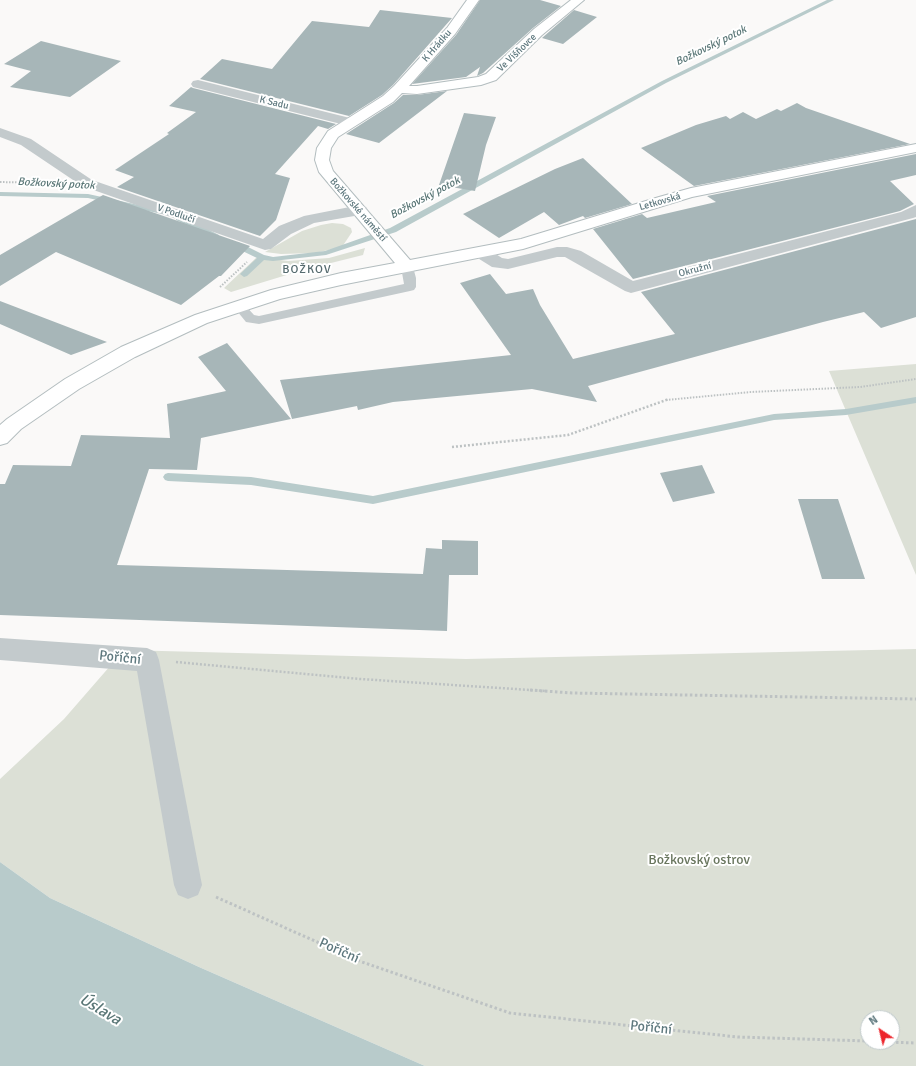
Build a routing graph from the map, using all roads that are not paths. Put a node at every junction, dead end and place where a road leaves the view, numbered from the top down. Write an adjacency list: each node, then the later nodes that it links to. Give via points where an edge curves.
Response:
1 (472, 0): 4 (street, K Hrádku, via 451,31)
2 (578, 0): 4 (street, Ve Višňovce, via 538,32 491,77 481,81 417,90)
3 (198, 84): 5 (street, K Sadu)
4 (399, 89): 5 (street, Božkovské náměstí, via 388,99)
5 (349, 122): 8 (street, Božkovské náměstí, via 333,134 324,148 322,160 326,172)
6 (0, 132): 8 (street, V Podlučí, via 26,142 88,183 265,245 285,230 310,219)
7 (916, 148): 10 (street, Letkovská, via 691,193 562,233)
8 (360, 210): 11 (street, Božkovské náměstí)
9 (916, 210): 10 (street, Okružní, via 908,215 631,287 567,252 556,252 508,264 498,262)
10 (482, 253): 11 (street, Letkovská)
11 (407, 267): 12 (street, Letkovská, via 306,287 201,319 128,352 72,384 14,424)
12 (0, 437)
13 (0, 649): 14 (street, Poříční, via 147,660)
14 (188, 885)

